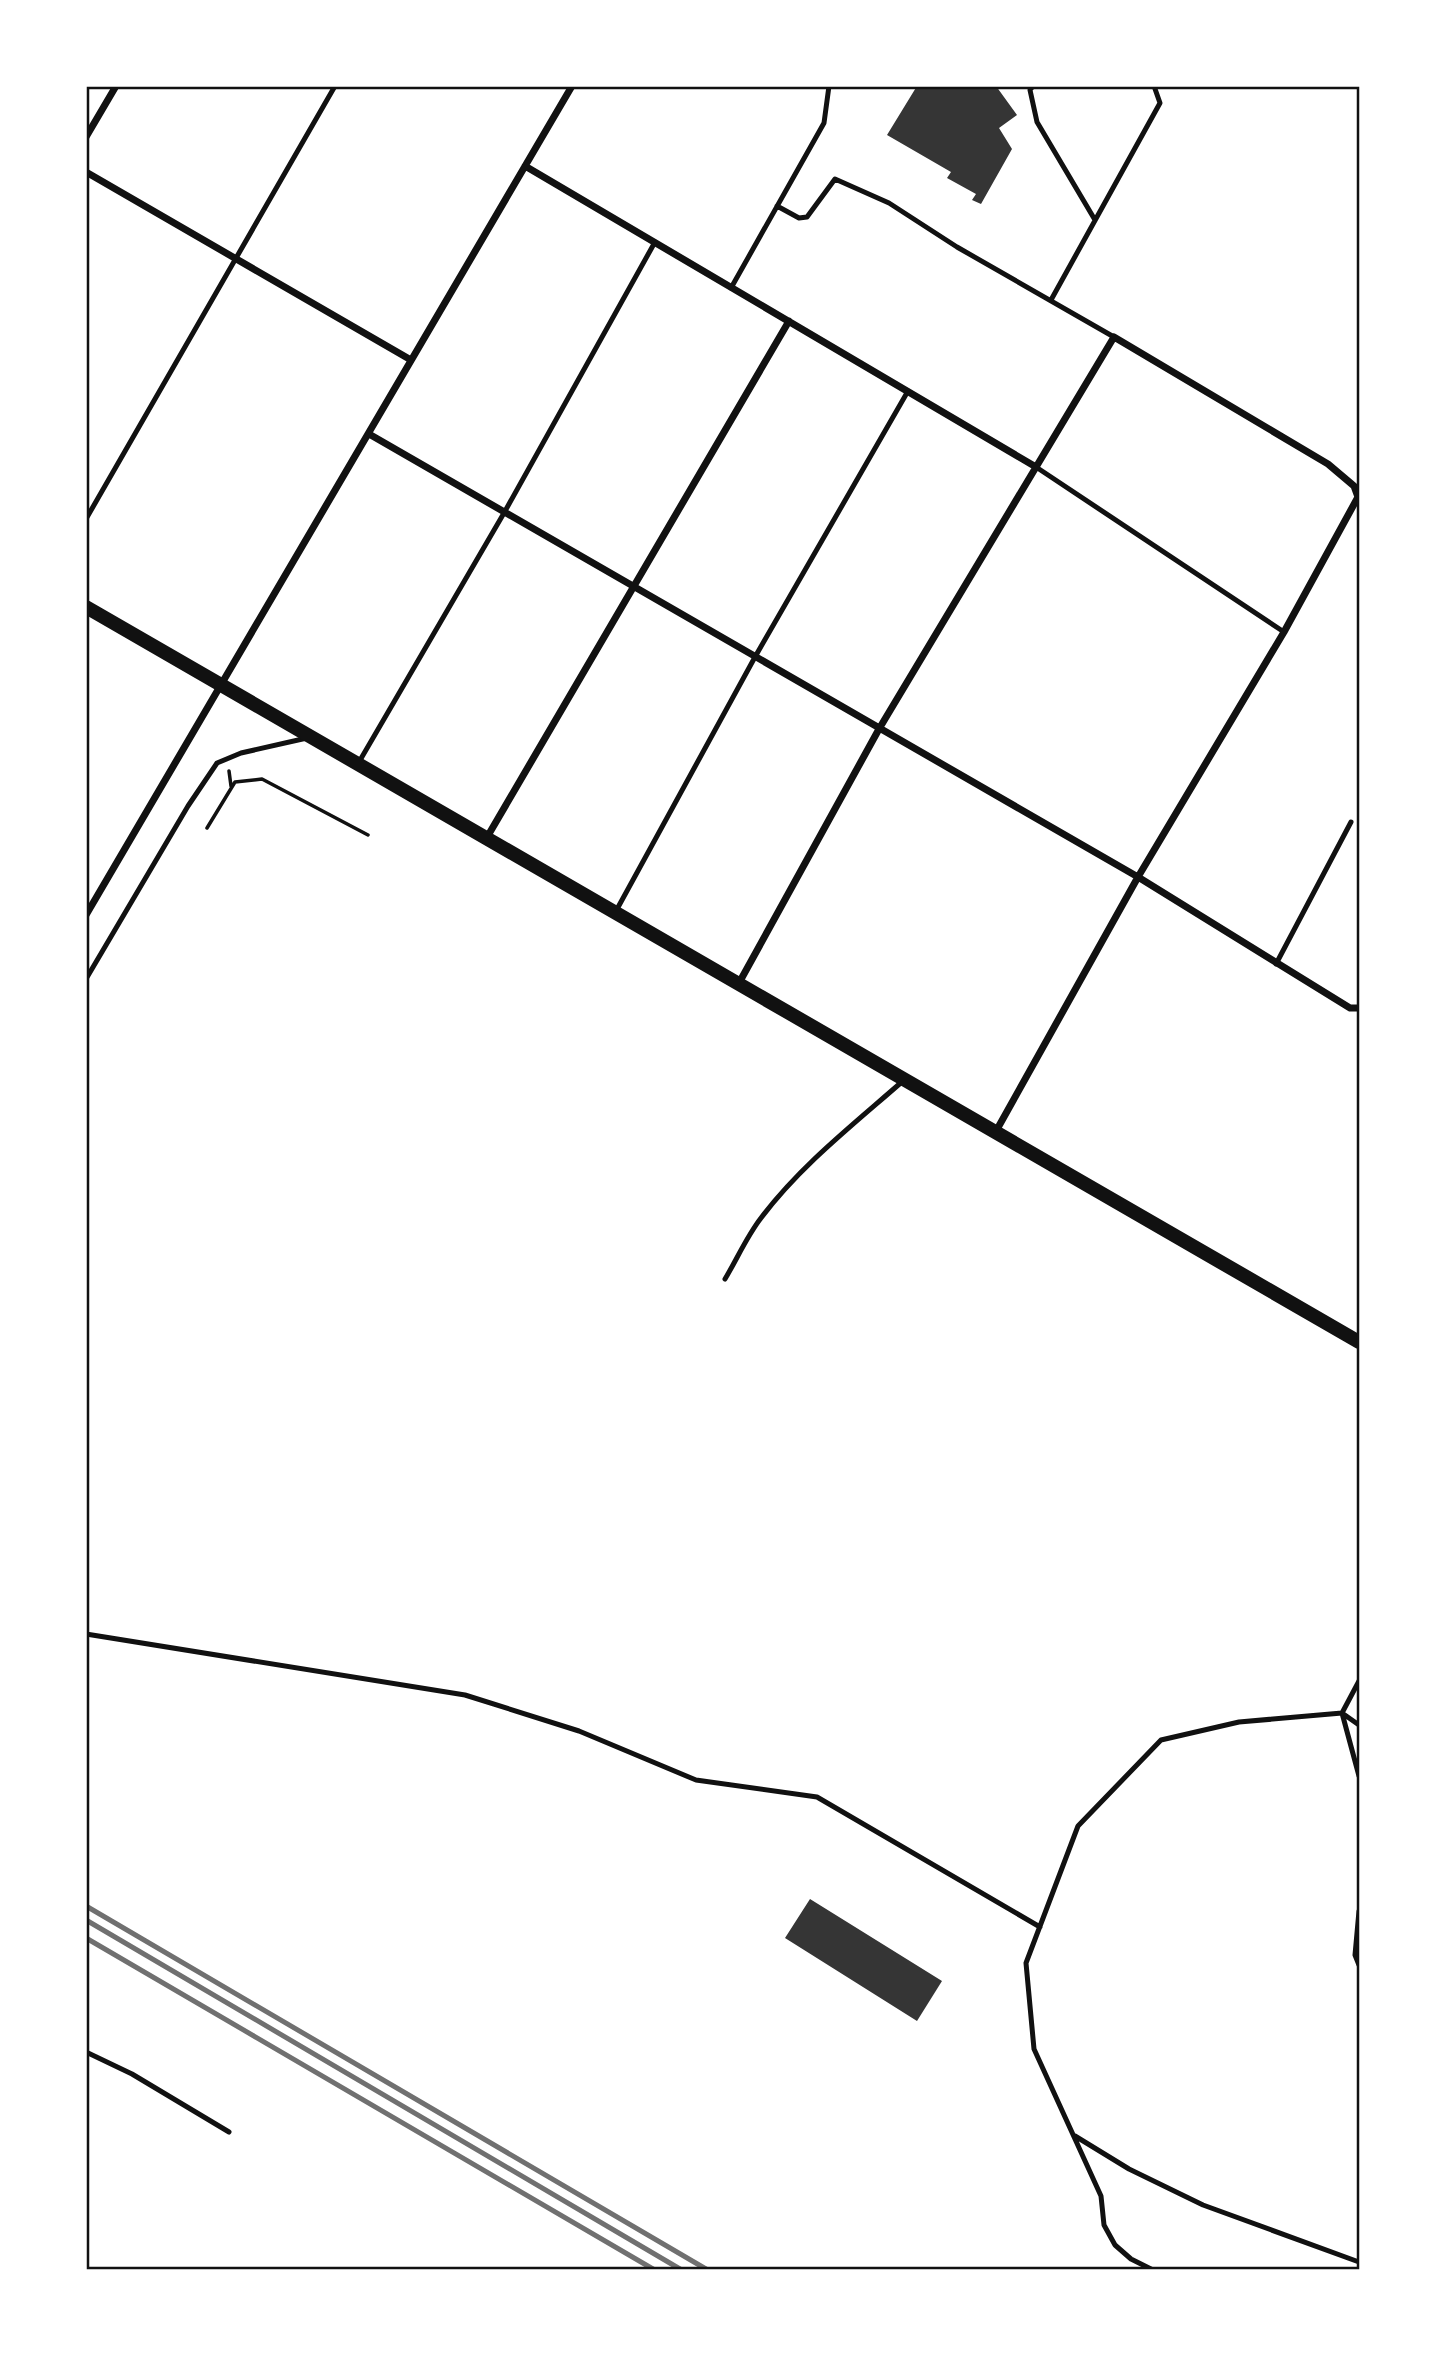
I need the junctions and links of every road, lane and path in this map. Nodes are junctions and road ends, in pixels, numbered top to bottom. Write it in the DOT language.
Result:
graph roads {
  1 [pos="116,86"];
  2 [pos="335,86"];
  3 [pos="572,86"];
  4 [pos="829,86"];
  5 [pos="1033,86"];
  6 [pos="1154,86"];
  7 [pos="86,137"];
  8 [pos="525,166"];
  9 [pos="86,172"];
  10 [pos="777,206"];
  11 [pos="1095,220"];
  12 [pos="655,242"];
  13 [pos="237,260"];
  14 [pos="731,288"];
  15 [pos="1051,300"];
  16 [pos="789,321"];
  17 [pos="1114,337"];
  18 [pos="411,360"];
  19 [pos="908,391"];
  20 [pos="369,434"];
  21 [pos="1036,467"];
  22 [pos="1358,497"];
  23 [pos="504,513"];
  24 [pos="86,519"];
  25 [pos="633,587"];
  26 [pos="86,607"];
  27 [pos="1284,632"];
  28 [pos="755,657"];
  29 [pos="221,685"];
  30 [pos="879,729"];
  31 [pos="310,737"];
  32 [pos="357,765"];
  33 [pos="229,771"];
  34 [pos="231,788"];
  35 [pos="1352,822"];
  36 [pos="207,828"];
  37 [pos="368,835"];
  38 [pos="486,839"];
  39 [pos="1138,877"];
  40 [pos="614,913"];
  41 [pos="86,915"];
  42 [pos="1276,964"];
  43 [pos="86,979"];
  44 [pos="739,984"];
  45 [pos="1359,1008"];
  46 [pos="904,1080"];
  47 [pos="995,1133"];
  48 [pos="725,1279"];
  49 [pos="1359,1342"];
  50 [pos="86,1634"];
  51 [pos="1359,1681"];
  52 [pos="1342,1713"];
  53 [pos="1359,1725"];
  54 [pos="1359,1776"];
  55 [pos="1359,1911"];
  56 [pos="1040,1927"];
  57 [pos="1359,1965"];
  58 [pos="86,2052"];
  59 [pos="229,2132"];
  60 [pos="1074,2136"];
  61 [pos="1359,2262"];
  62 [pos="1151,2269"];
  1 -- 7 [label="street"];
  2 -- 13 [label="lane"];
  3 -- 8 [label="street"];
  4 -- 10 [label="lane"];
  5 -- 11 [label="lane"];
  6 -- 11 [label="lane"];
  8 -- 12 [label="street"];
  8 -- 18 [label="street"];
  9 -- 13 [label="street"];
  10 -- 14 [label="lane"];
  10 -- 15 [label="lane"];
  11 -- 15 [label="lane"];
  12 -- 14 [label="street"];
  12 -- 23 [label="lane"];
  13 -- 18 [label="street"];
  13 -- 24 [label="lane"];
  14 -- 16 [label="street"];
  15 -- 17 [label="lane"];
  16 -- 19 [label="street"];
  16 -- 25 [label="street"];
  17 -- 21 [label="street"];
  17 -- 22 [label="street"];
  18 -- 20 [label="street"];
  19 -- 21 [label="street"];
  19 -- 28 [label="lane"];
  20 -- 23 [label="street"];
  20 -- 29 [label="street"];
  21 -- 27 [label="lane"];
  21 -- 30 [label="street"];
  22 -- 27 [label="street"];
  23 -- 25 [label="street"];
  23 -- 32 [label="lane"];
  25 -- 28 [label="street"];
  25 -- 38 [label="street"];
  26 -- 29 [label="main road"];
  27 -- 39 [label="street"];
  28 -- 30 [label="street"];
  28 -- 40 [label="lane"];
  29 -- 31 [label="main road"];
  29 -- 41 [label="street"];
  30 -- 39 [label="street"];
  30 -- 44 [label="street"];
  31 -- 32 [label="main road"];
  31 -- 43 [label="lane"];
  32 -- 38 [label="main road"];
  33 -- 34 [label="path"];
  34 -- 36 [label="path"];
  34 -- 37 [label="path"];
  35 -- 42 [label="lane"];
  38 -- 40 [label="main road"];
  39 -- 42 [label="street"];
  39 -- 47 [label="street"];
  40 -- 44 [label="main road"];
  42 -- 45 [label="street"];
  44 -- 46 [label="main road"];
  46 -- 47 [label="main road"];
  46 -- 48 [label="lane"];
  47 -- 49 [label="main road"];
  50 -- 56 [label="lane"];
  51 -- 52 [label="lane"];
  52 -- 53 [label="lane"];
  52 -- 54 [label="lane"];
  52 -- 56 [label="lane"];
  55 -- 57 [label="lane"];
  56 -- 60 [label="lane"];
  58 -- 59 [label="lane"];
  60 -- 61 [label="lane"];
  60 -- 62 [label="lane"];
}
